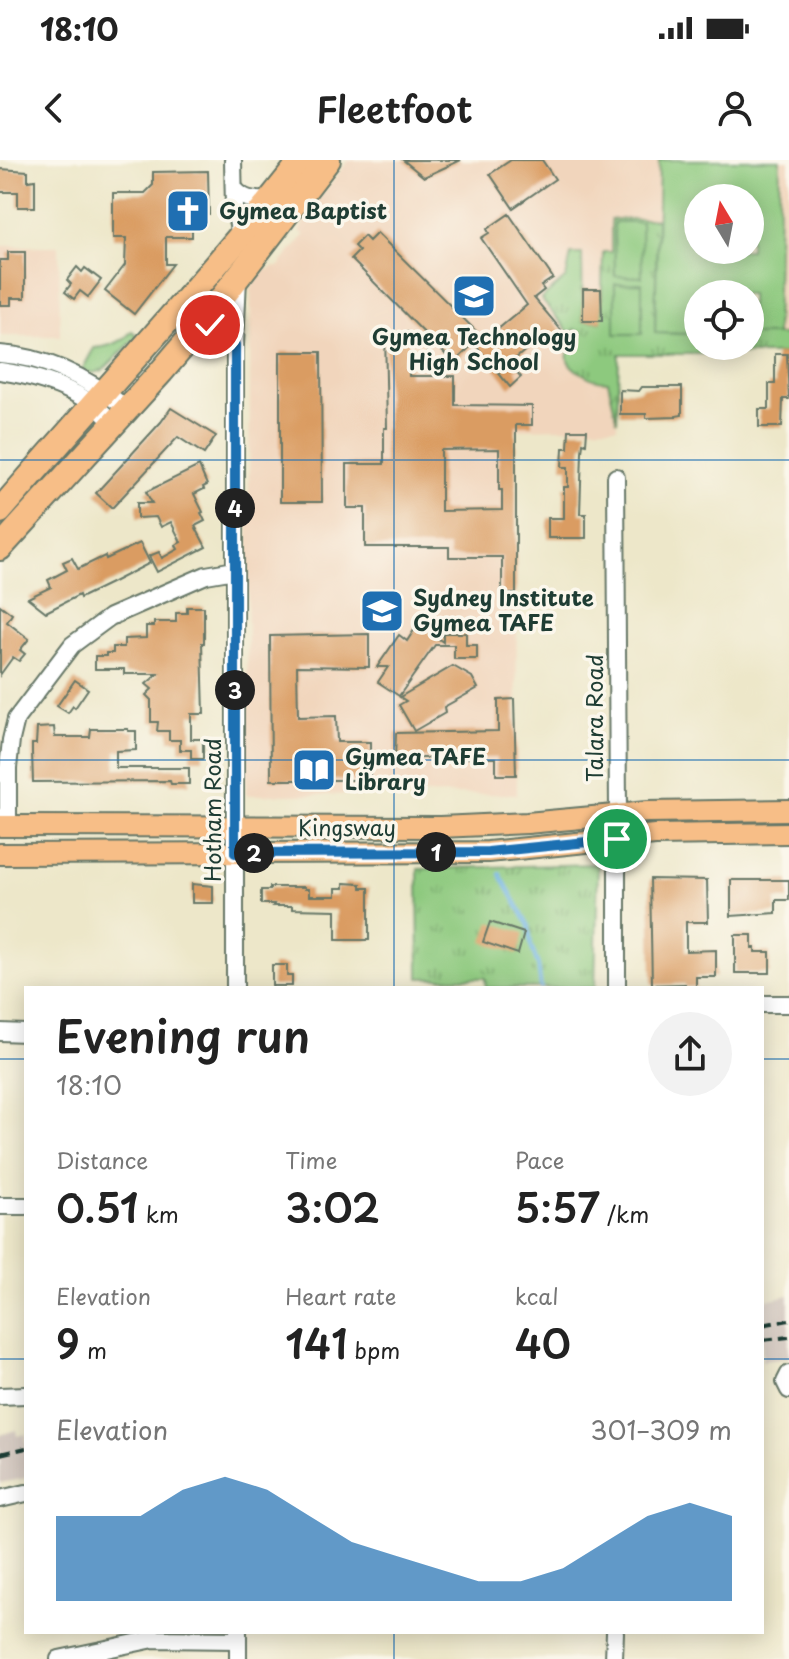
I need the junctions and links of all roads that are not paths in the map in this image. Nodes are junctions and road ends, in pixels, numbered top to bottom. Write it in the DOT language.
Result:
graph roads {
  1 [pos="233,160"];
  2 [pos="302,160"];
  3 [pos="328,160"];
  4 [pos="234,188"];
  5 [pos="270,201"];
  6 [pos="239,237"];
  7 [pos="238,277"];
  8 [pos="201,325"];
  9 [pos="235,345"];
  10 [pos="0,354"];
  11 [pos="0,371"];
  12 [pos="99,398"];
  13 [pos="120,416"];
  14 [pos="616,477"];
  15 [pos="0,511"];
  16 [pos="0,548"];
  17 [pos="235,570"];
  18 [pos="789,810"];
  19 [pos="618,814"];
  20 [pos="4,826"];
  21 [pos="236,827"];
  22 [pos="789,833"];
  23 [pos="617,839"];
  24 [pos="235,853"];
  25 [pos="0,854"];
  26 [pos="235,986"];
  27 [pos="617,986"];
  28 [pos="764,1004"];
  29 [pos="789,1004"];
  30 [pos="0,1032"];
  31 [pos="24,1033"];
  32 [pos="0,1206"];
  33 [pos="24,1206"];
  34 [pos="789,1374"];
  35 [pos="789,1390"];
  36 [pos="24,1395"];
  37 [pos="0,1396"];
  38 [pos="24,1493"];
  39 [pos="0,1499"];
  40 [pos="615,1634"];
  41 [pos="238,1636"];
  42 [pos="59,1659"];
  43 [pos="238,1659"];
  44 [pos="614,1659"];
  1 -- 4 [label="street"];
  2 -- 5 [label="highway"];
  3 -- 7 [label="highway"];
  4 -- 5 [label="street"];
  4 -- 6 [label="street"];
  5 -- 6 [label="highway"];
  6 -- 12 [label="highway"];
  7 -- 8 [label="highway"];
  7 -- 9 [label="street, Hotham Road"];
  8 -- 9 [label="street"];
  8 -- 13 [label="highway"];
  9 -- 17 [label="street, Hotham Road"];
  10 -- 12 [label="street"];
  11 -- 12 [label="street"];
  12 -- 13 [label="street"];
  12 -- 15 [label="highway"];
  13 -- 16 [label="highway"];
  14 -- 19 [label="street, Talara Road"];
  17 -- 20 [label="street"];
  17 -- 21 [label="street, Hotham Road"];
  18 -- 19 [label="main road, Kingsway"];
  19 -- 21 [label="main road, Kingsway"];
  20 -- 21 [label="main road, Kingsway"];
  21 -- 24 [label="street, Hotham Road"];
  22 -- 23 [label="main road, Kingsway"];
  23 -- 24 [label="main road, Kingsway"];
  23 -- 27 [label="street"];
  24 -- 25 [label="main road, Kingsway"];
  24 -- 26 [label="street, Hotham Road"];
  28 -- 29 [label="street"];
  30 -- 31 [label="street"];
  32 -- 33 [label="street"];
  34 -- 35 [label="street"];
  36 -- 37 [label="street"];
  38 -- 39 [label="street"];
  40 -- 44 [label="street"];
  41 -- 42 [label="street"];
  41 -- 43 [label="street"];
}
